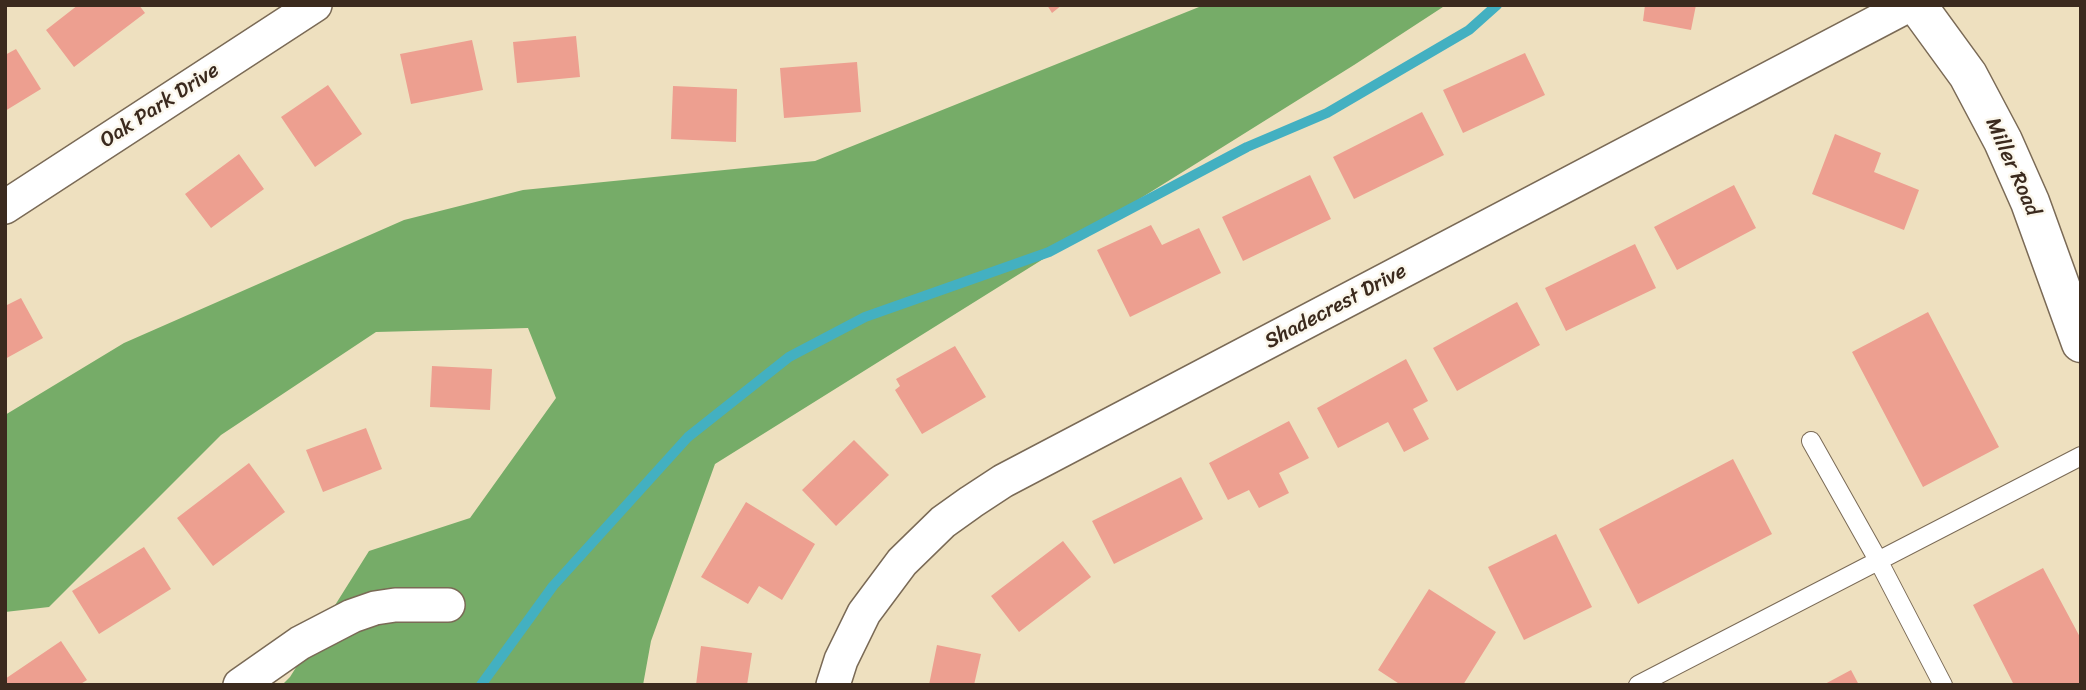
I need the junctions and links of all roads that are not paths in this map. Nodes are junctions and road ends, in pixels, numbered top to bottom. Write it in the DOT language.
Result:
graph roads {
  1 [pos="315,5"];
  2 [pos="1909,5"];
  3 [pos="1917,5"];
  4 [pos="5,207"];
  5 [pos="2074,305"];
  6 [pos="2081,343"];
  7 [pos="1811,442"];
  8 [pos="2081,456"];
  9 [pos="1878,561"];
  10 [pos="448,605"];
  11 [pos="240,685"];
  12 [pos="833,685"];
  13 [pos="1639,685"];
  14 [pos="1943,685"];
  1 -- 4 [label="street, Oak Park Drive"];
  2 -- 12 [label="street, Shadecrest Drive"];
  3 -- 5 [label="street, Miller Road"];
  5 -- 6 [label="street, Miller Road"];
  7 -- 9 [label="lane"];
  8 -- 9 [label="lane"];
  9 -- 13 [label="lane"];
  9 -- 14 [label="lane"];
  10 -- 11 [label="street"];
}
